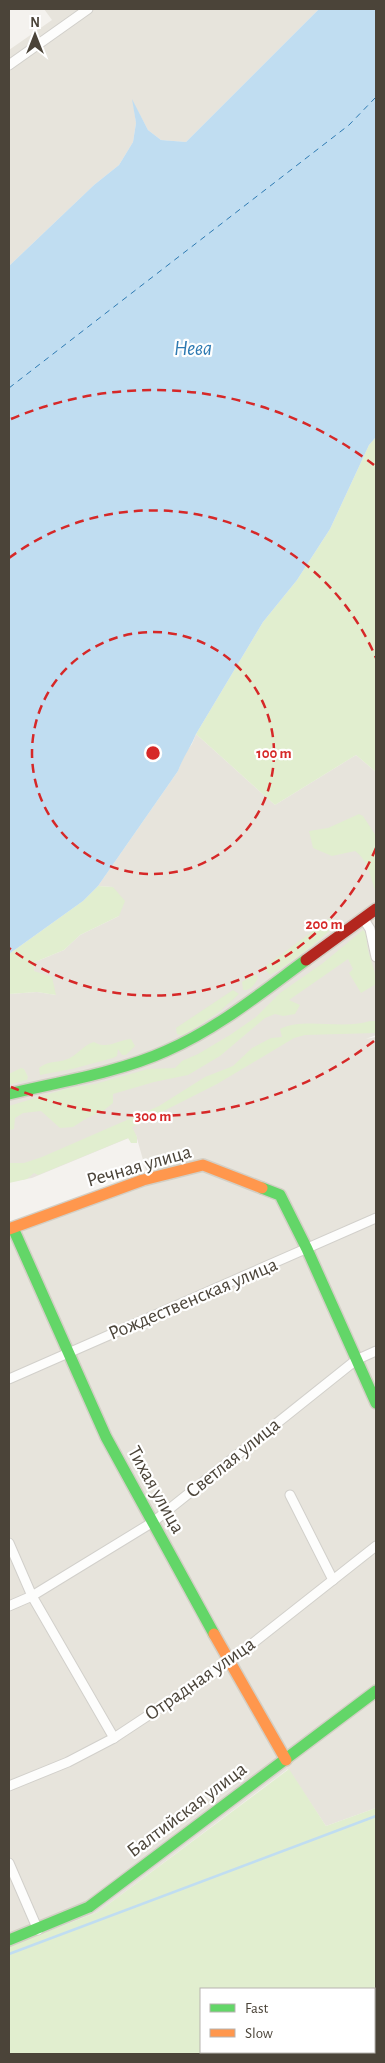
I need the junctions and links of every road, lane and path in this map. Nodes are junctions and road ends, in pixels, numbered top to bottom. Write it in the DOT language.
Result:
graph roads {
  1 [pos="88,9"];
  2 [pos="9,65"];
  3 [pos="376,909"];
  4 [pos="364,918"];
  5 [pos="376,957"];
  6 [pos="9,1094"];
  7 [pos="376,1218"];
  8 [pos="11,1228"];
  9 [pos="307,1249"];
  10 [pos="376,1351"];
  11 [pos="68,1353"];
  12 [pos="356,1360"];
  13 [pos="9,1379"];
  14 [pos="376,1403"];
  15 [pos="290,1495"];
  16 [pos="153,1522"];
  17 [pos="9,1543"];
  18 [pos="376,1546"];
  19 [pos="333,1580"];
  20 [pos="32,1596"];
  21 [pos="9,1606"];
  22 [pos="229,1662"];
  23 [pos="376,1690"];
  24 [pos="114,1738"];
  25 [pos="286,1760"];
  26 [pos="9,1786"];
  27 [pos="9,1863"];
  28 [pos="38,1930"];
  29 [pos="9,1940"];
  1 -- 2 [label="street"];
  3 -- 4 [label="street"];
  4 -- 5 [label="street"];
  4 -- 6 [label="street"];
  7 -- 9 [label="street, Рождественская улица"];
  8 -- 9 [label="street, Речная улица"];
  8 -- 11 [label="street, Тихая улица"];
  9 -- 11 [label="street, Рождественская улица"];
  9 -- 12 [label="street, Речная улица"];
  10 -- 12 [label="street, Светлая улица"];
  11 -- 13 [label="street, Рождественская улица"];
  11 -- 16 [label="street, Тихая улица"];
  12 -- 14 [label="street, Речная улица"];
  12 -- 16 [label="street, Светлая улица"];
  15 -- 19 [label="street"];
  16 -- 20 [label="street, Светлая улица"];
  16 -- 22 [label="street, Тихая улица"];
  17 -- 20 [label="street"];
  18 -- 19 [label="street, Отрадная улица"];
  19 -- 22 [label="street, Отрадная улица"];
  20 -- 21 [label="street, Светлая улица"];
  20 -- 24 [label="street"];
  22 -- 24 [label="street, Отрадная улица"];
  22 -- 25 [label="street, Тихая улица"];
  23 -- 25 [label="street, Балтийская улица"];
  24 -- 26 [label="street, Отрадная улица"];
  25 -- 28 [label="street, Балтийская улица"];
  27 -- 28 [label="street"];
  28 -- 29 [label="street, Балтийская улица"];
}
